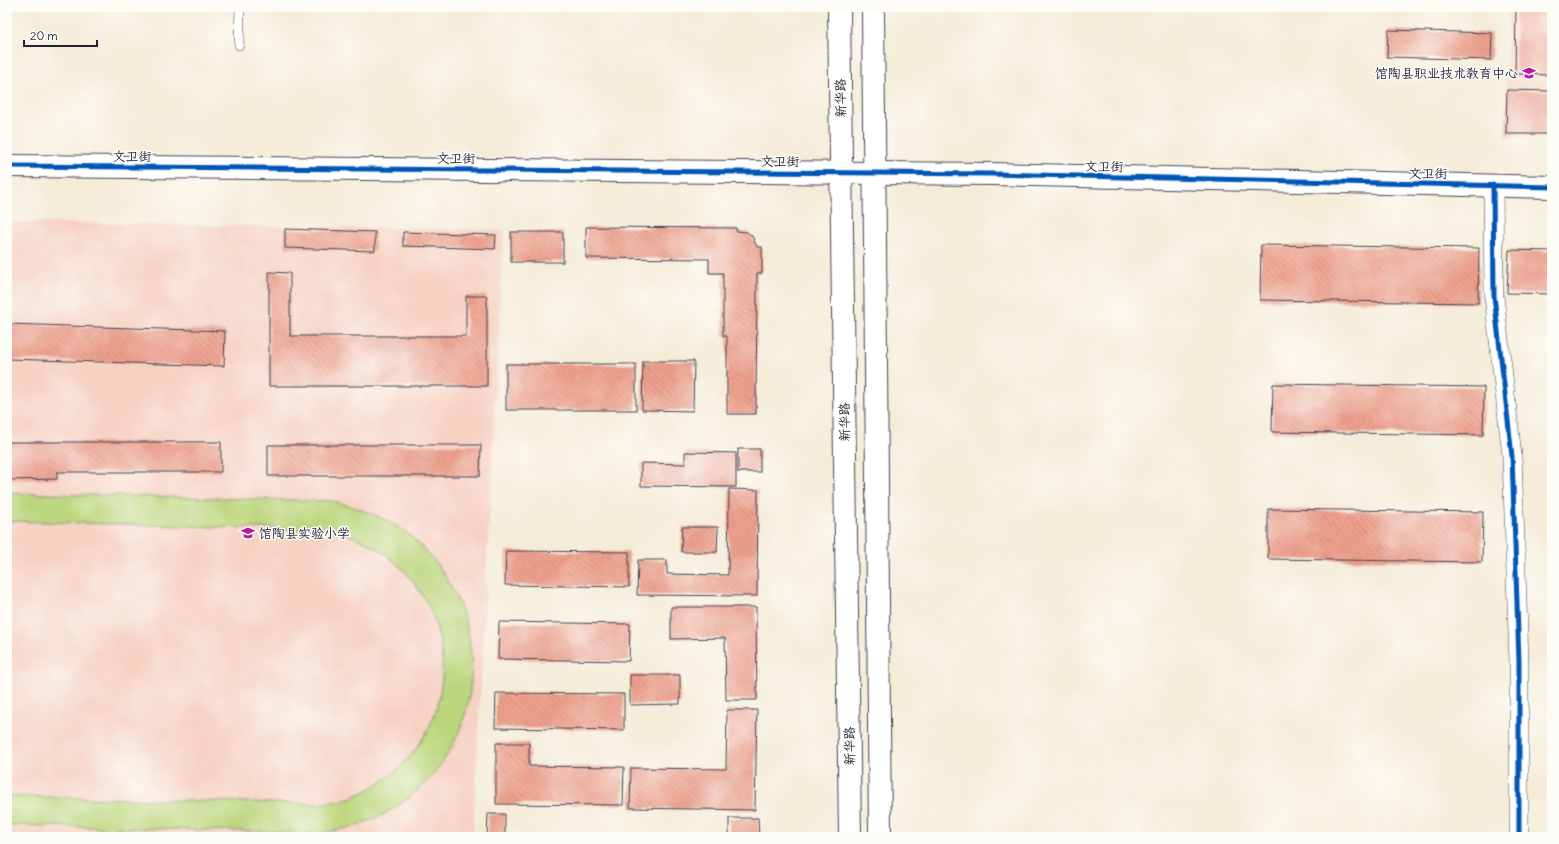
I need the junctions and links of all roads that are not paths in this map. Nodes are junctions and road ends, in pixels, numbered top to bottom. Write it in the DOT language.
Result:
graph roads {
  1 [pos="240,7"];
  2 [pos="839,7"];
  3 [pos="873,7"];
  4 [pos="239,45"];
  5 [pos="7,166"];
  6 [pos="841,173"];
  7 [pos="875,173"];
  8 [pos="1493,185"];
  9 [pos="1552,187"];
  10 [pos="850,837"];
  11 [pos="880,837"];
  12 [pos="1519,837"];
  1 -- 4 [label="lane"];
  2 -- 6 [label="main road, 新华路"];
  3 -- 7 [label="main road"];
  5 -- 6 [label="main road, 文卫街"];
  6 -- 7 [label="main road, 文卫街"];
  6 -- 10 [label="main road, 新华路"];
  7 -- 8 [label="main road, 文卫街"];
  7 -- 11 [label="main road"];
  8 -- 9 [label="main road, 文卫街"];
  8 -- 12 [label="street"];
}
